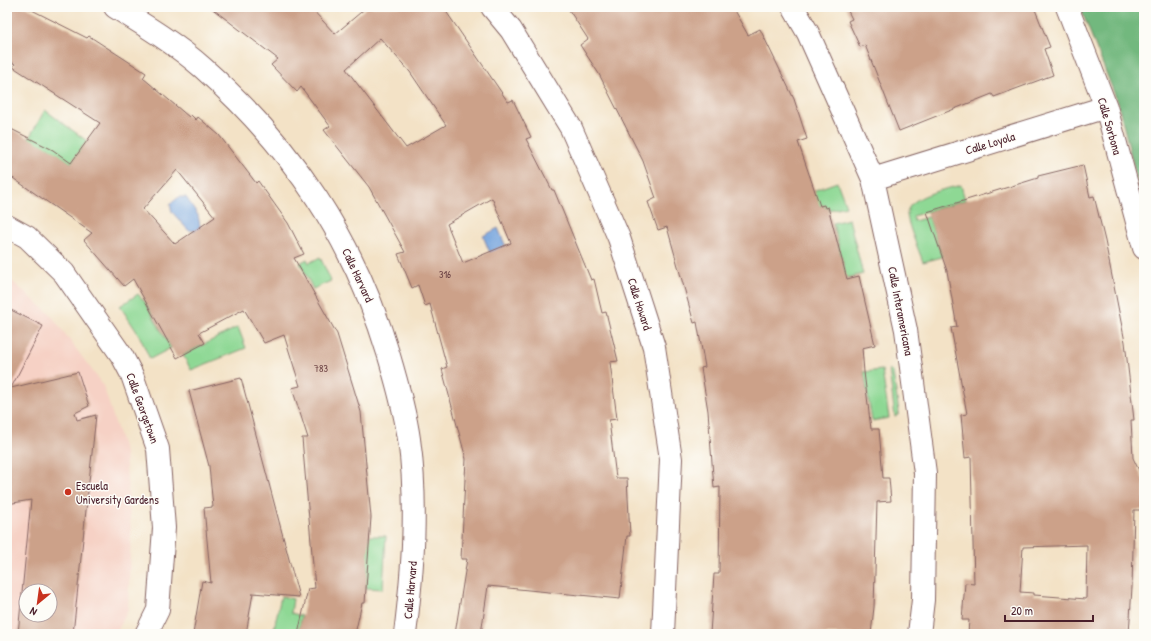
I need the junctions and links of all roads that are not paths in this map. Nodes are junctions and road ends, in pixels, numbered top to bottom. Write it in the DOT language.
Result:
graph roads {
  1 [pos="116,7"];
  2 [pos="492,7"];
  3 [pos="793,7"];
  4 [pos="1068,7"];
  5 [pos="1106,107"];
  6 [pos="873,179"];
  7 [pos="7,226"];
  8 [pos="1144,248"];
  9 [pos="146,634"];
  10 [pos="405,634"];
  11 [pos="662,634"];
  12 [pos="919,634"];
  1 -- 10 [label="street, Calle Harvard"];
  2 -- 11 [label="street, Calle Howard"];
  3 -- 6 [label="street, Calle Interamericana"];
  4 -- 5 [label="street, Calle Sorbona"];
  5 -- 6 [label="street, Calle Loyola"];
  5 -- 8 [label="street, Calle Sorbona"];
  6 -- 12 [label="street, Calle Interamericana"];
  7 -- 9 [label="street, Calle Georgetown"];
}
